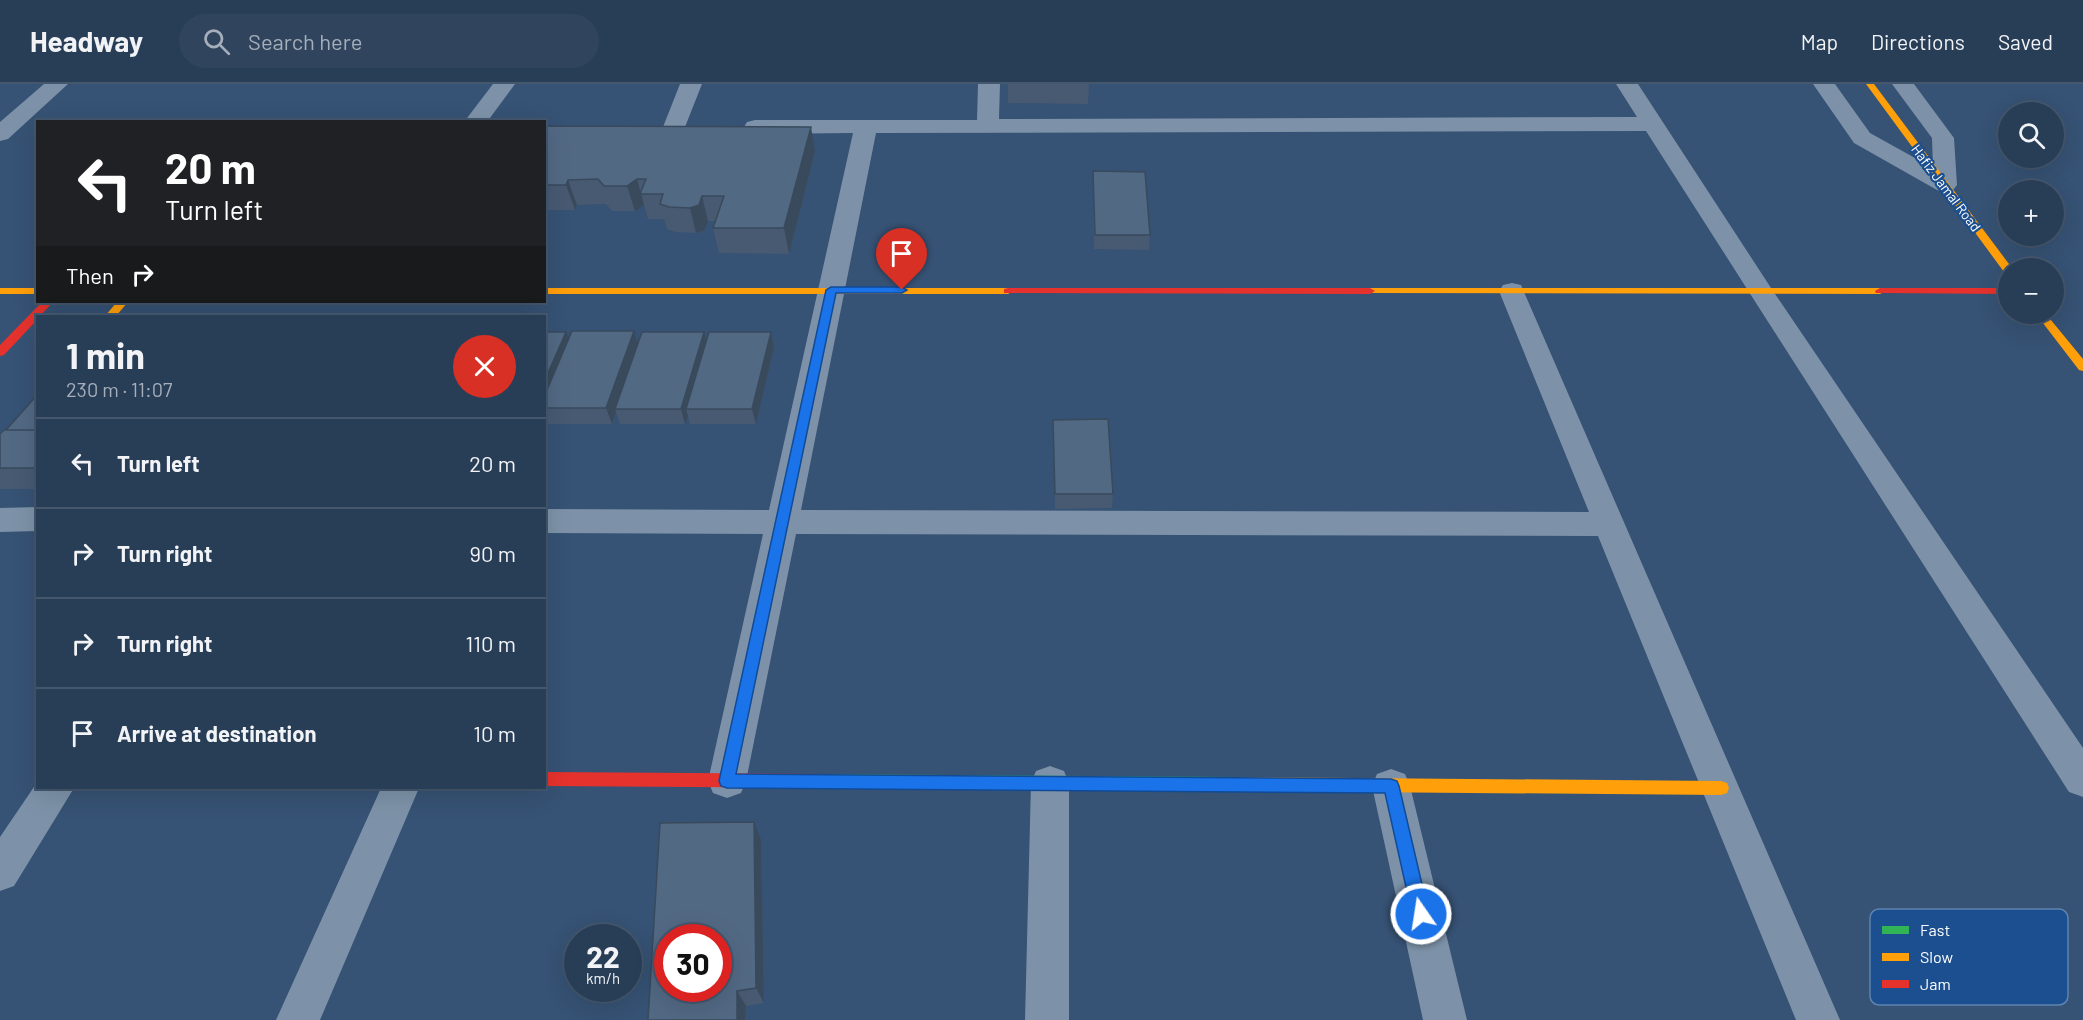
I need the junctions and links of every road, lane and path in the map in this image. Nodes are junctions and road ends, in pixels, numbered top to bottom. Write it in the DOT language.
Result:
graph roads {
  1 [pos="57,84"];
  2 [pos="504,84"];
  3 [pos="691,84"];
  4 [pos="989,84"];
  5 [pos="1627,84"];
  6 [pos="1824,84"];
  7 [pos="1870,84"];
  8 [pos="1903,84"];
  9 [pos="477,120"];
  10 [pos="1653,124"];
  11 [pos="866,126"];
  12 [pos="988,126"];
  13 [pos="650,127"];
  14 [pos="696,127"];
  15 [pos="730,127"];
  16 [pos="36,128"];
  17 [pos="674,128"];
  18 [pos="2,130"];
  19 [pos="1945,185"];
  20 [pos="1999,258"];
  21 [pos="831,290"];
  22 [pos="0,291"];
  23 [pos="36,291"];
  24 [pos="546,291"];
  25 [pos="1512,291"];
  26 [pos="1760,291"];
  27 [pos="1998,291"];
  28 [pos="47,303"];
  29 [pos="122,303"];
  30 [pos="111,315"];
  31 [pos="2049,324"];
  32 [pos="0,352"];
  33 [pos="2083,367"];
  34 [pos="36,519"];
  35 [pos="0,520"];
  36 [pos="546,521"];
  37 [pos="782,522"];
  38 [pos="1610,524"];
  39 [pos="546,779"];
  40 [pos="2083,780"];
  41 [pos="727,781"];
  42 [pos="1050,783"];
  43 [pos="1391,786"];
  44 [pos="1721,788"];
  45 [pos="55,789"];
  46 [pos="399,789"];
  47 [pos="0,872"];
  48 [pos="298,1020"];
  49 [pos="1047,1020"];
  50 [pos="1445,1020"];
  51 [pos="1818,1020"];
  1 -- 18 [label="street"];
  2 -- 9 [label="street"];
  3 -- 17 [label="street"];
  4 -- 12 [label="street"];
  5 -- 10 [label="street"];
  6 -- 19 [label="street"];
  7 -- 19 [label="street, Hafiz Jamal Road"];
  8 -- 19 [label="street"];
  10 -- 12 [label="street"];
  10 -- 26 [label="street"];
  11 -- 12 [label="street"];
  11 -- 15 [label="street"];
  11 -- 21 [label="street"];
  13 -- 17 [label="street"];
  14 -- 17 [label="street"];
  16 -- 18 [label="street"];
  19 -- 20 [label="street, Hafiz Jamal Road"];
  21 -- 24 [label="street"];
  21 -- 25 [label="street"];
  21 -- 37 [label="street"];
  22 -- 23 [label="street"];
  25 -- 26 [label="street"];
  25 -- 38 [label="street"];
  26 -- 27 [label="street"];
  26 -- 40 [label="street"];
  28 -- 32 [label="street"];
  29 -- 30 [label="street"];
  31 -- 33 [label="street"];
  34 -- 35 [label="street"];
  36 -- 37 [label="street"];
  37 -- 38 [label="street"];
  37 -- 41 [label="street"];
  38 -- 44 [label="street"];
  39 -- 41 [label="street"];
  41 -- 42 [label="street"];
  42 -- 43 [label="street"];
  42 -- 49 [label="street"];
  43 -- 44 [label="street"];
  43 -- 50 [label="street"];
  44 -- 51 [label="street"];
  45 -- 47 [label="street"];
  46 -- 48 [label="street"];
}
